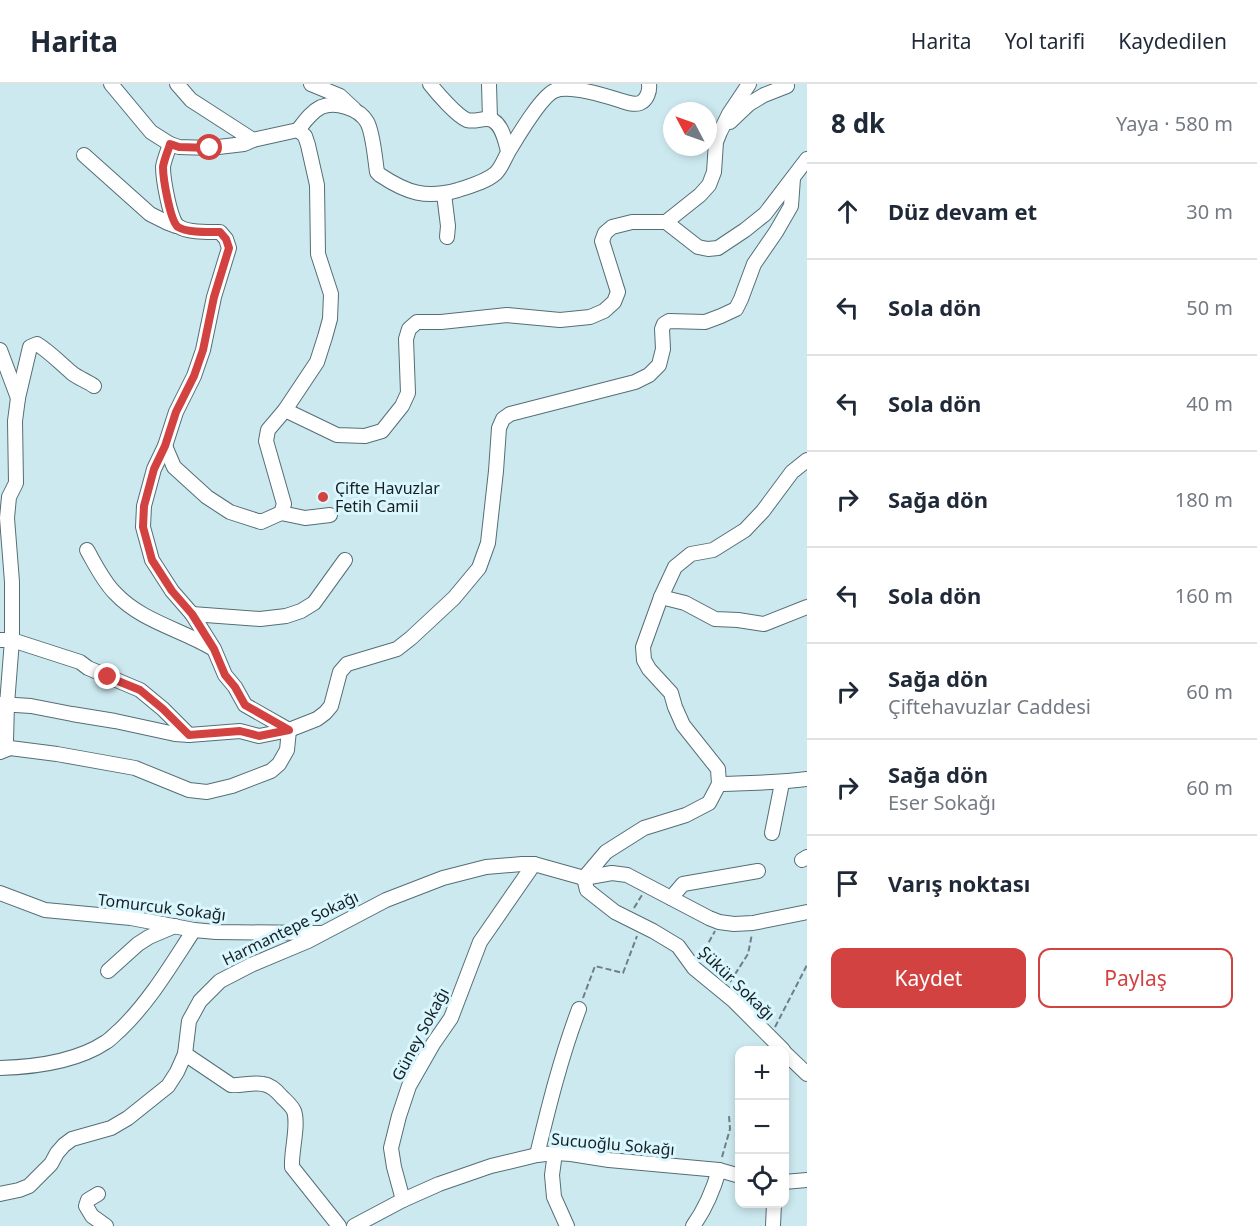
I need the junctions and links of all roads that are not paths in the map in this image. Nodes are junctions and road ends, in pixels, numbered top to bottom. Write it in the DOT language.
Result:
graph roads {
  1 [pos="111,84"];
  2 [pos="177,84"];
  3 [pos="311,84"];
  4 [pos="430,84"];
  5 [pos="489,84"];
  6 [pos="649,84"];
  7 [pos="749,84"];
  8 [pos="787,86"];
  9 [pos="354,109"];
  10 [pos="490,119"];
  11 [pos="298,130"];
  12 [pos="720,132"];
  13 [pos="253,140"];
  14 [pos="170,144"];
  15 [pos="508,151"];
  16 [pos="84,155"];
  17 [pos="807,159"];
  18 [pos="793,178"];
  19 [pos="444,194"];
  20 [pos="666,222"];
  21 [pos="176,226"];
  22 [pos="447,237"];
  23 [pos="0,350"];
  24 [pos="94,386"];
  25 [pos="18,398"];
  26 [pos="285,410"];
  27 [pos="165,446"];
  28 [pos="807,460"];
  29 [pos="281,513"];
  30 [pos="330,515"];
  31 [pos="87,550"];
  32 [pos="345,560"];
  33 [pos="661,597"];
  34 [pos="807,607"];
  35 [pos="192,614"];
  36 [pos="6,640"];
  37 [pos="214,649"];
  38 [pos="3,704"];
  39 [pos="289,730"];
  40 [pos="189,735"];
  41 [pos="4,746"];
  42 [pos="807,779"];
  43 [pos="782,783"];
  44 [pos="719,784"];
  45 [pos="772,833"];
  46 [pos="534,864"];
  47 [pos="758,871"];
  48 [pos="584,878"];
  49 [pos="0,892"];
  50 [pos="671,898"];
  51 [pos="807,912"];
  52 [pos="175,926"];
  53 [pos="194,930"];
  54 [pos="324,933"];
  55 [pos="108,971"];
  56 [pos="579,1009"];
  57 [pos="779,1046"];
  58 [pos="185,1054"];
  59 [pos="789,1056"];
  60 [pos="0,1068"];
  61 [pos="807,1074"];
  62 [pos="555,1153"];
  63 [pos="537,1155"];
  64 [pos="719,1170"];
  65 [pos="735,1175"];
  66 [pos="807,1180"];
  67 [pos="789,1182"];
  68 [pos="0,1194"];
  69 [pos="98,1194"];
  70 [pos="403,1200"];
  71 [pos="774,1208"];
  72 [pos="106,1226"];
  73 [pos="339,1226"];
  74 [pos="354,1226"];
  75 [pos="375,1226"];
  76 [pos="567,1226"];
  77 [pos="693,1226"];
  78 [pos="773,1226"];
  1 -- 14 [label="street"];
  2 -- 13 [label="street"];
  3 -- 9 [label="street"];
  4 -- 10 [label="street"];
  5 -- 10 [label="street"];
  6 -- 15 [label="street"];
  7 -- 12 [label="street"];
  8 -- 12 [label="street"];
  9 -- 11 [label="street"];
  9 -- 19 [label="street"];
  10 -- 15 [label="street"];
  11 -- 13 [label="street"];
  11 -- 26 [label="street"];
  12 -- 20 [label="street"];
  13 -- 14 [label="street"];
  14 -- 21 [label="street"];
  15 -- 19 [label="street"];
  16 -- 21 [label="street"];
  17 -- 18 [label="street"];
  18 -- 20 [label="street"];
  18 -- 39 [label="street"];
  19 -- 22 [label="street"];
  20 -- 26 [label="street"];
  21 -- 27 [label="street"];
  23 -- 25 [label="street"];
  24 -- 25 [label="street"];
  25 -- 36 [label="street"];
  26 -- 29 [label="street"];
  27 -- 29 [label="street"];
  27 -- 35 [label="street"];
  28 -- 33 [label="street"];
  29 -- 30 [label="street"];
  31 -- 37 [label="street"];
  32 -- 35 [label="street"];
  33 -- 34 [label="street"];
  33 -- 44 [label="street"];
  35 -- 37 [label="street"];
  36 -- 38 [label="street"];
  36 -- 40 [label="street"];
  37 -- 39 [label="street"];
  38 -- 40 [label="street"];
  38 -- 41 [label="street"];
  39 -- 40 [label="street"];
  39 -- 41 [label="street"];
  42 -- 43 [label="street"];
  43 -- 44 [label="street"];
  43 -- 45 [label="street"];
  44 -- 48 [label="street"];
  46 -- 48 [label="street, Harmantepe Sokağı"];
  46 -- 54 [label="street, Harmantepe Sokağı"];
  46 -- 70 [label="street, Güney Sokağı"];
  47 -- 50 [label="street"];
  48 -- 50 [label="street"];
  48 -- 57 [label="street, Şükür Sokağı"];
  49 -- 52 [label="street, Tomurcuk Sokağı"];
  50 -- 51 [label="street"];
  52 -- 53 [label="street, Tomurcuk Sokağı"];
  52 -- 55 [label="street"];
  53 -- 54 [label="street, Tomurcuk Sokağı"];
  53 -- 60 [label="street"];
  54 -- 58 [label="street, Harmantepe Sokağı"];
  56 -- 63 [label="street"];
  58 -- 68 [label="street, Harmantepe Sokağı"];
  58 -- 73 [label="street"];
  59 -- 61 [label="street, Şükür Sokağı"];
  62 -- 63 [label="street, Sucuoğlu Sokağı"];
  62 -- 64 [label="street, Sucuoğlu Sokağı"];
  62 -- 76 [label="street"];
  63 -- 70 [label="street, Sucuoğlu Sokağı"];
  64 -- 65 [label="street, Sucuoğlu Sokağı"];
  64 -- 77 [label="street"];
  66 -- 67 [label="street"];
  69 -- 72 [label="street"];
  70 -- 74 [label="street, Sucuoğlu Sokağı"];
  70 -- 75 [label="street, Sucuoğlu Sokağı"];
  71 -- 78 [label="street"];
}
